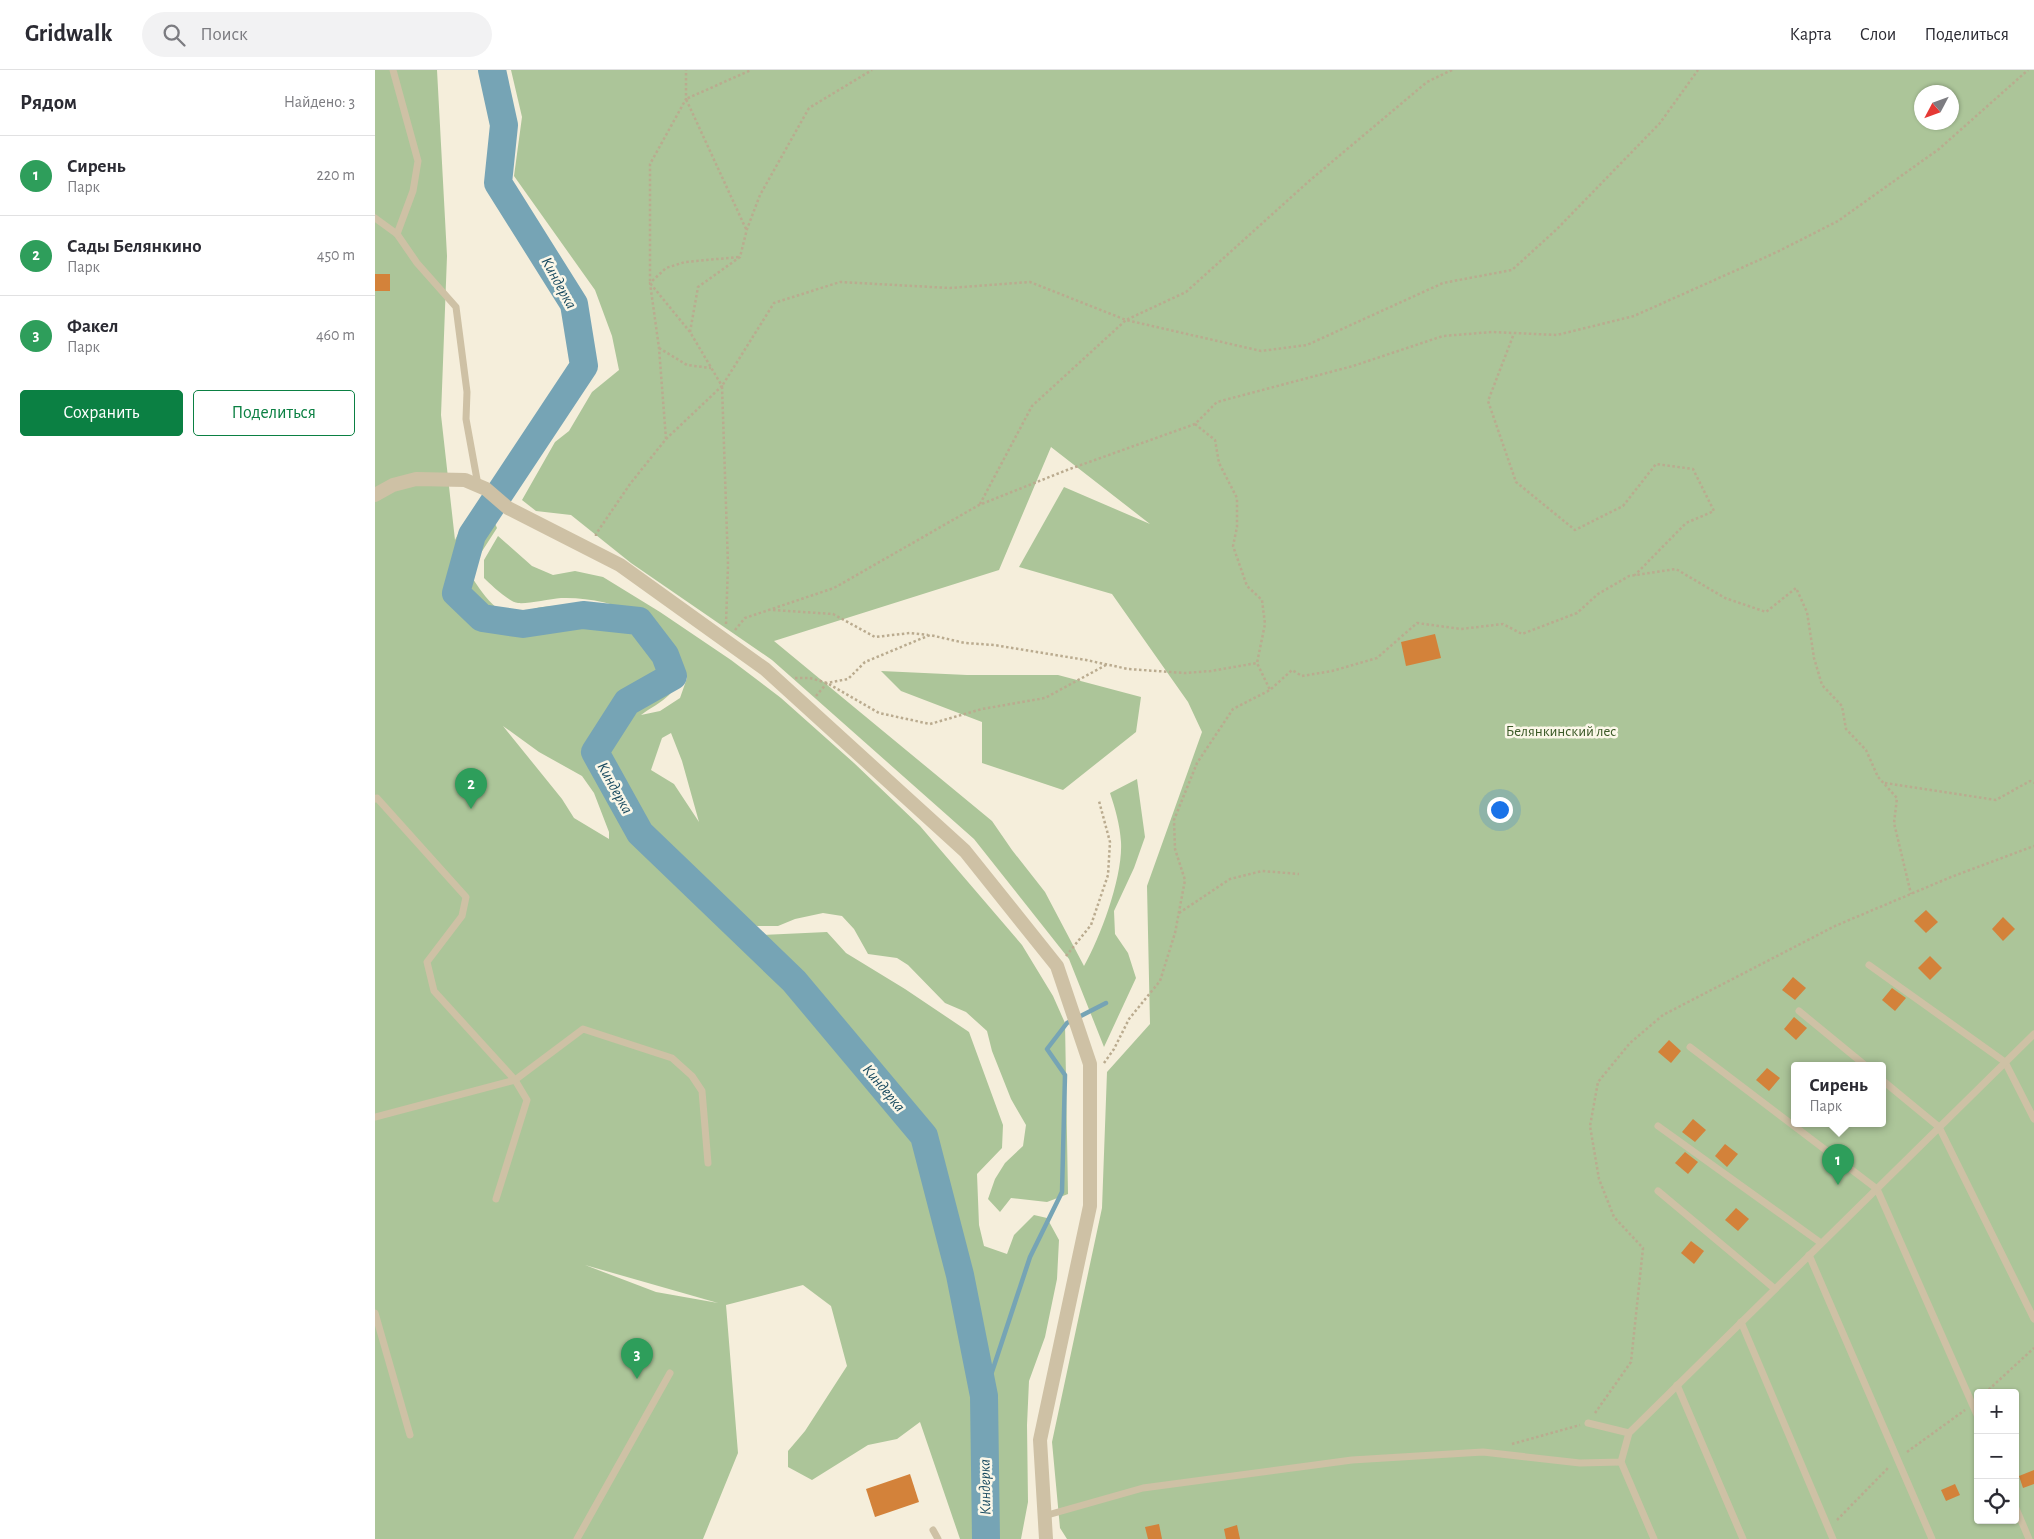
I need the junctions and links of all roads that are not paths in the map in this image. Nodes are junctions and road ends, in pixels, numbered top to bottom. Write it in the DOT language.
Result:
graph roads {
  1 [pos="393,70"];
  2 [pos="375,218"];
  3 [pos="397,234"];
  4 [pos="482,487"];
  5 [pos="375,495"];
  6 [pos="375,799"];
  7 [pos="1869,965"];
  8 [pos="1799,1011"];
  9 [pos="2034,1034"];
  10 [pos="1690,1047"];
  11 [pos="1860,1062"];
  12 [pos="2005,1062"];
  13 [pos="515,1080"];
  14 [pos="1886,1083"];
  15 [pos="375,1117"];
  16 [pos="2034,1119"];
  17 [pos="1791,1124"];
  18 [pos="1658,1126"];
  19 [pos="1795,1127"];
  20 [pos="1939,1127"];
  21 [pos="708,1164"];
  22 [pos="1877,1189"];
  23 [pos="1658,1192"];
  24 [pos="496,1199"];
  25 [pos="1821,1243"];
  26 [pos="1809,1255"];
  27 [pos="1775,1289"];
  28 [pos="375,1313"];
  29 [pos="2034,1319"];
  30 [pos="1741,1322"];
  31 [pos="670,1373"];
  32 [pos="1677,1386"];
  33 [pos="1974,1408"];
  34 [pos="1588,1423"];
  35 [pos="1629,1433"];
  36 [pos="409,1435"];
  37 [pos="1621,1462"];
  38 [pos="2019,1515"];
  39 [pos="1044,1516"];
  40 [pos="933,1530"];
  41 [pos="577,1539"];
  42 [pos="938,1539"];
  43 [pos="1046,1539"];
  44 [pos="1654,1539"];
  45 [pos="1743,1539"];
  46 [pos="1833,1539"];
  47 [pos="1933,1539"];
  48 [pos="2029,1539"];
  1 -- 3 [label="lane"];
  2 -- 3 [label="lane"];
  3 -- 4 [label="lane"];
  4 -- 5 [label="street"];
  4 -- 39 [label="street"];
  6 -- 13 [label="lane"];
  7 -- 12 [label="lane"];
  8 -- 11 [label="lane"];
  9 -- 12 [label="lane"];
  10 -- 17 [label="lane"];
  12 -- 16 [label="lane"];
  12 -- 20 [label="lane"];
  13 -- 15 [label="lane"];
  13 -- 21 [label="lane"];
  13 -- 24 [label="lane"];
  14 -- 20 [label="lane"];
  18 -- 25 [label="lane"];
  19 -- 22 [label="lane"];
  20 -- 22 [label="lane"];
  20 -- 29 [label="lane"];
  22 -- 25 [label="lane"];
  22 -- 33 [label="lane"];
  23 -- 27 [label="lane"];
  25 -- 26 [label="lane"];
  26 -- 27 [label="lane"];
  26 -- 47 [label="lane"];
  27 -- 30 [label="lane"];
  28 -- 36 [label="lane"];
  30 -- 32 [label="lane"];
  30 -- 46 [label="lane"];
  31 -- 41 [label="lane"];
  32 -- 35 [label="lane"];
  32 -- 45 [label="lane"];
  34 -- 35 [label="lane"];
  35 -- 37 [label="lane"];
  37 -- 39 [label="lane"];
  37 -- 44 [label="lane"];
  38 -- 48 [label="lane"];
  39 -- 43 [label="street"];
  40 -- 42 [label="lane"];
}
